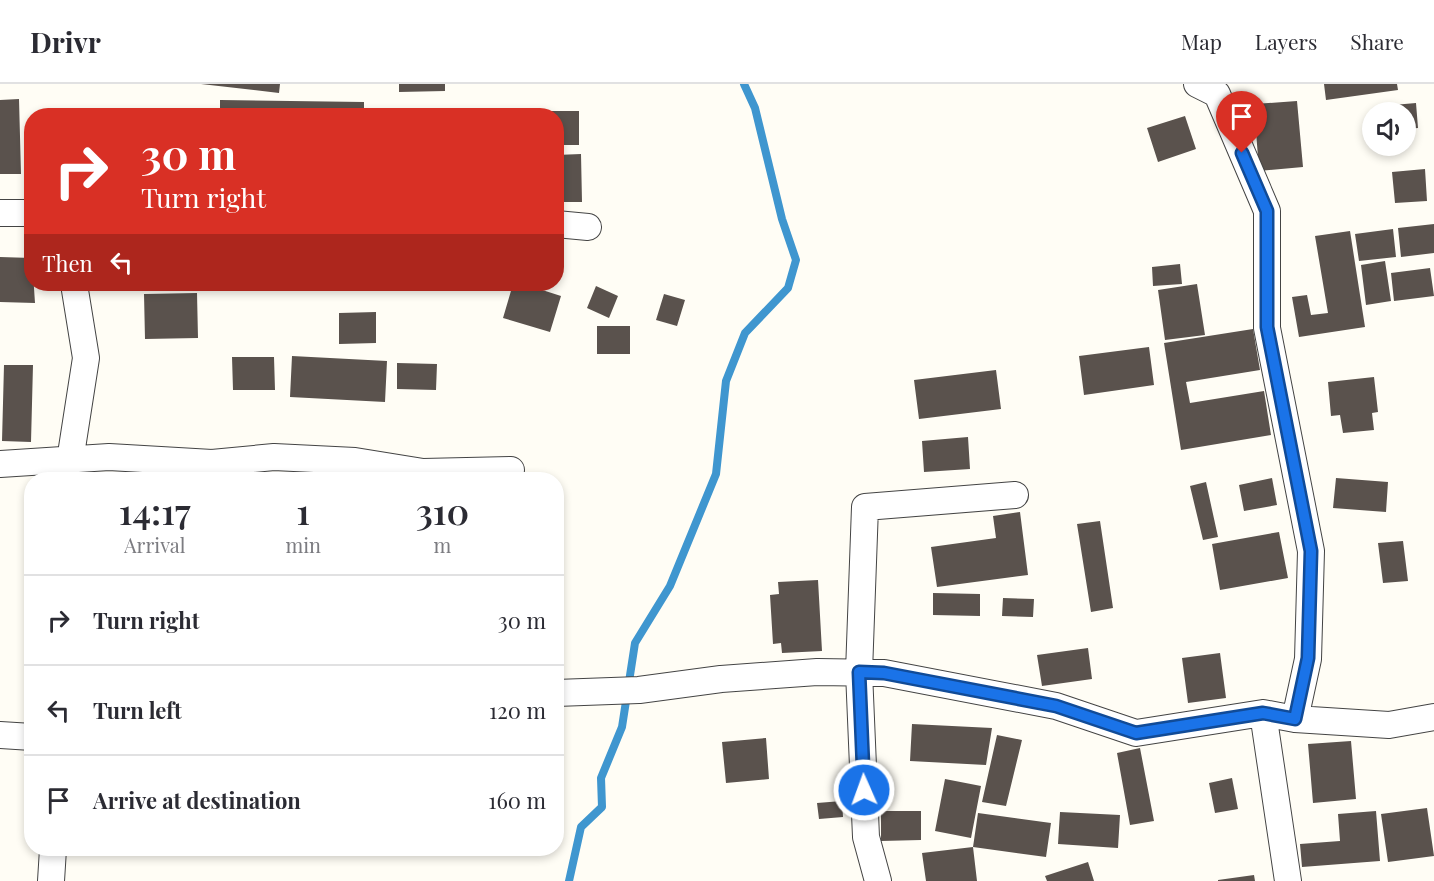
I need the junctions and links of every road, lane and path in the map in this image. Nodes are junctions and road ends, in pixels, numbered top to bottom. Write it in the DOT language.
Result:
graph roads {
  1 [pos="1197,84"];
  2 [pos="0,213"];
  3 [pos="24,213"];
  4 [pos="564,225"];
  5 [pos="588,227"];
  6 [pos="75,291"];
  7 [pos="0,464"];
  8 [pos="68,470"];
  9 [pos="511,470"];
  10 [pos="1015,495"];
  11 [pos="859,672"];
  12 [pos="564,693"];
  13 [pos="1263,713"];
  14 [pos="1434,717"];
  15 [pos="1295,719"];
  16 [pos="0,735"];
  17 [pos="24,736"];
  18 [pos="53,856"];
  19 [pos="51,881"];
  20 [pos="878,881"];
  21 [pos="1288,881"];
  1 -- 15 [label="street"];
  2 -- 3 [label="street"];
  4 -- 5 [label="street"];
  6 -- 8 [label="street"];
  7 -- 8 [label="street"];
  8 -- 9 [label="street"];
  10 -- 11 [label="street"];
  11 -- 12 [label="street"];
  11 -- 13 [label="street"];
  11 -- 20 [label="street"];
  13 -- 15 [label="street"];
  13 -- 21 [label="street"];
  14 -- 15 [label="street"];
  16 -- 17 [label="street"];
  18 -- 19 [label="street"];
}
